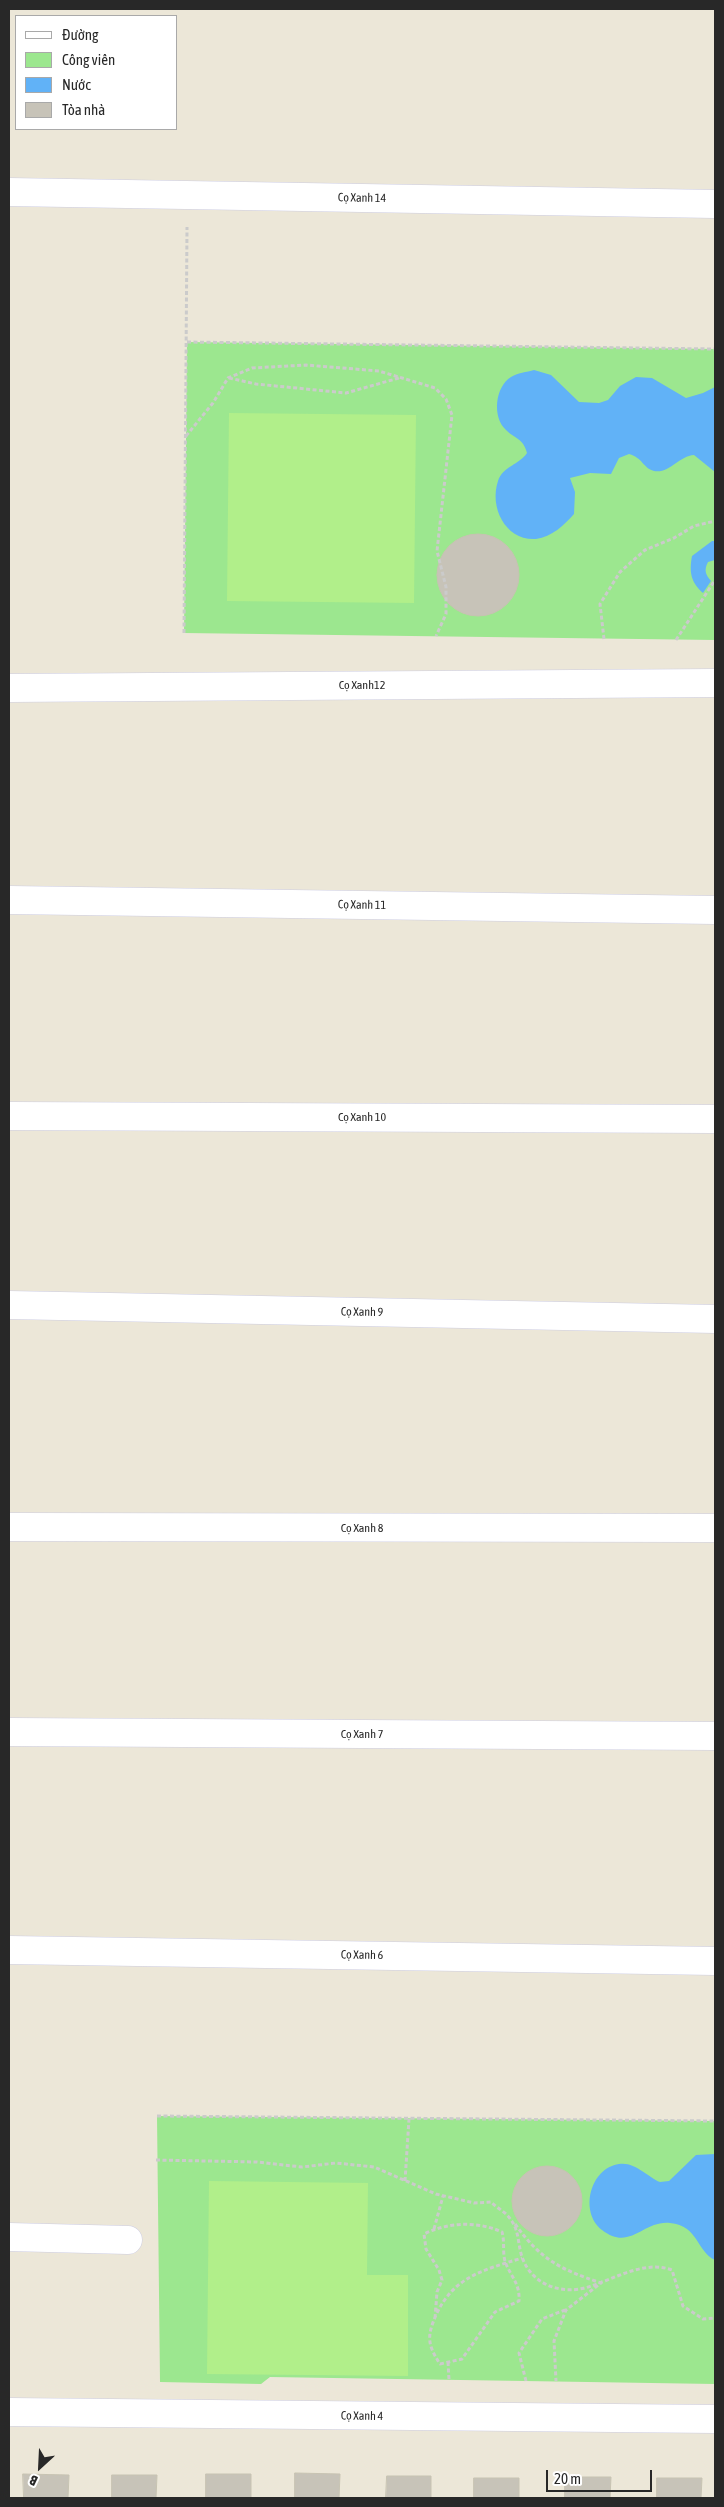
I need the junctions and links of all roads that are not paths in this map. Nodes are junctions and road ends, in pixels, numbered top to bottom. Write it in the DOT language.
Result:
graph roads {
  1 [pos="9,192"];
  2 [pos="715,204"];
  3 [pos="715,683"];
  4 [pos="9,688"];
  5 [pos="9,900"];
  6 [pos="715,910"];
  7 [pos="9,1116"];
  8 [pos="715,1119"];
  9 [pos="9,1305"];
  10 [pos="715,1319"];
  11 [pos="9,1527"];
  12 [pos="715,1528"];
  13 [pos="9,1732"];
  14 [pos="715,1736"];
  15 [pos="9,1950"];
  16 [pos="715,1961"];
  17 [pos="9,2237"];
  18 [pos="128,2240"];
  19 [pos="9,2412"];
  20 [pos="715,2419"];
  1 -- 2 [label="street, Cọ Xanh 14"];
  3 -- 4 [label="street, Cọ Xanh12"];
  5 -- 6 [label="street, Cọ Xanh 11"];
  7 -- 8 [label="street, Cọ Xanh 10"];
  9 -- 10 [label="street, Cọ Xanh 9"];
  11 -- 12 [label="street, Cọ Xanh 8"];
  13 -- 14 [label="street, Cọ Xanh 7"];
  15 -- 16 [label="street, Cọ Xanh 6"];
  17 -- 18 [label="street"];
  19 -- 20 [label="street, Cọ Xanh 4"];
}
